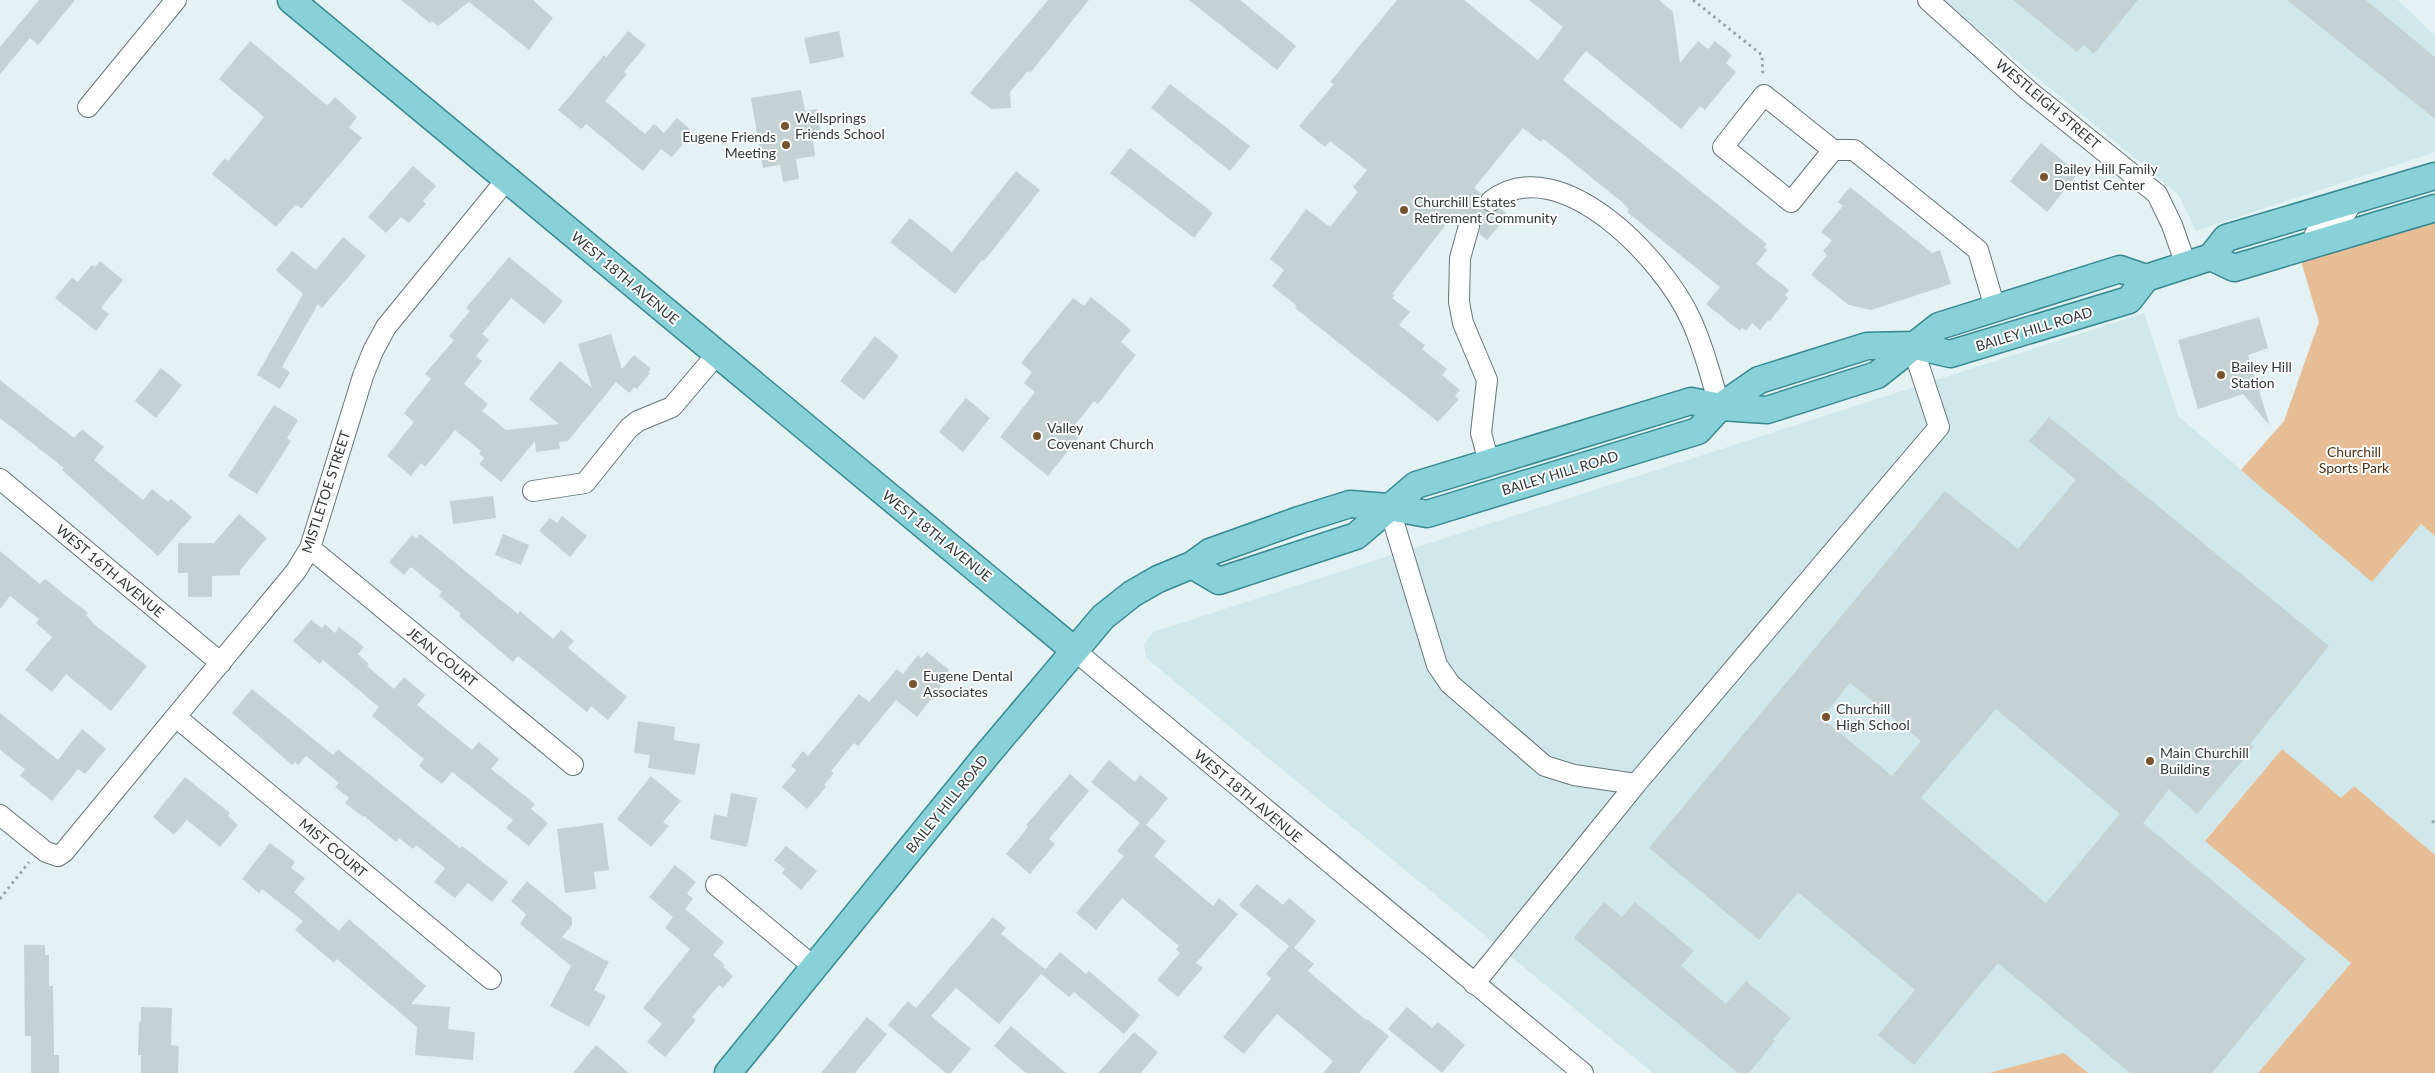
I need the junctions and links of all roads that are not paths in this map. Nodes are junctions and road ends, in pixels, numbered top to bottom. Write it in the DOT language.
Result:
graph roads {
  1 [pos="176,0"];
  2 [pos="291,0"];
  3 [pos="1928,0"];
  4 [pos="88,107"];
  5 [pos="1833,150"];
  6 [pos="507,179"];
  7 [pos="2423,180"];
  8 [pos="1491,201"];
  9 [pos="2353,201"];
  10 [pos="2435,208"];
  11 [pos="2397,219"];
  12 [pos="1469,226"];
  13 [pos="2288,252"];
  14 [pos="2211,257"];
  15 [pos="2186,265"];
  16 [pos="2146,278"];
  17 [pos="1995,308"];
  18 [pos="1912,345"];
  19 [pos="717,354"];
  20 [pos="1720,406"];
  21 [pos="1489,463"];
  22 [pos="0,479"];
  23 [pos="534,491"];
  24 [pos="1389,507"];
  25 [pos="310,548"];
  26 [pos="1074,650"];
  27 [pos="220,662"];
  28 [pos="176,717"];
  29 [pos="573,765"];
  30 [pos="1636,784"];
  31 [pos="0,815"];
  32 [pos="716,884"];
  33 [pos="814,966"];
  34 [pos="491,979"];
  35 [pos="1474,984"];
  36 [pos="728,1073"];
  37 [pos="1583,1073"];
  1 -- 4 [label="street"];
  2 -- 6 [label="main road, WEST 18TH AVENUE"];
  3 -- 15 [label="street, WESTLEIGH STREET"];
  5 -- 5 [label="street"];
  5 -- 17 [label="street"];
  6 -- 19 [label="main road, WEST 18TH AVENUE"];
  6 -- 25 [label="street, MISTLETOE STREET"];
  7 -- 9 [label="main road"];
  7 -- 11 [label="main road"];
  8 -- 20 [label="street"];
  9 -- 13 [label="street"];
  9 -- 14 [label="main road"];
  10 -- 11 [label="main road"];
  11 -- 13 [label="main road"];
  12 -- 21 [label="street"];
  13 -- 14 [label="main road"];
  14 -- 15 [label="main road"];
  15 -- 16 [label="main road"];
  16 -- 17 [label="main road, BAILEY HILL ROAD"];
  16 -- 18 [label="main road, BAILEY HILL ROAD"];
  17 -- 18 [label="main road, BAILEY HILL ROAD"];
  18 -- 20 [label="main road, BAILEY HILL ROAD"];
  18 -- 30 [label="street"];
  19 -- 23 [label="street"];
  19 -- 26 [label="main road, WEST 18TH AVENUE"];
  20 -- 21 [label="main road, BAILEY HILL ROAD"];
  20 -- 24 [label="main road, BAILEY HILL ROAD"];
  21 -- 24 [label="main road, BAILEY HILL ROAD"];
  22 -- 27 [label="street, WEST 16TH AVENUE"];
  24 -- 26 [label="main road, BAILEY HILL ROAD"];
  24 -- 30 [label="street"];
  25 -- 27 [label="street, MISTLETOE STREET"];
  25 -- 29 [label="street, JEAN COURT"];
  26 -- 33 [label="main road, BAILEY HILL ROAD"];
  26 -- 35 [label="street, WEST 18TH AVENUE"];
  27 -- 28 [label="street, MISTLETOE STREET"];
  28 -- 31 [label="street, MISTLETOE STREET"];
  28 -- 34 [label="street, MIST COURT"];
  30 -- 35 [label="street"];
  32 -- 33 [label="street"];
  33 -- 36 [label="main road, BAILEY HILL ROAD"];
  35 -- 37 [label="street, WEST 18TH AVENUE"];
}
